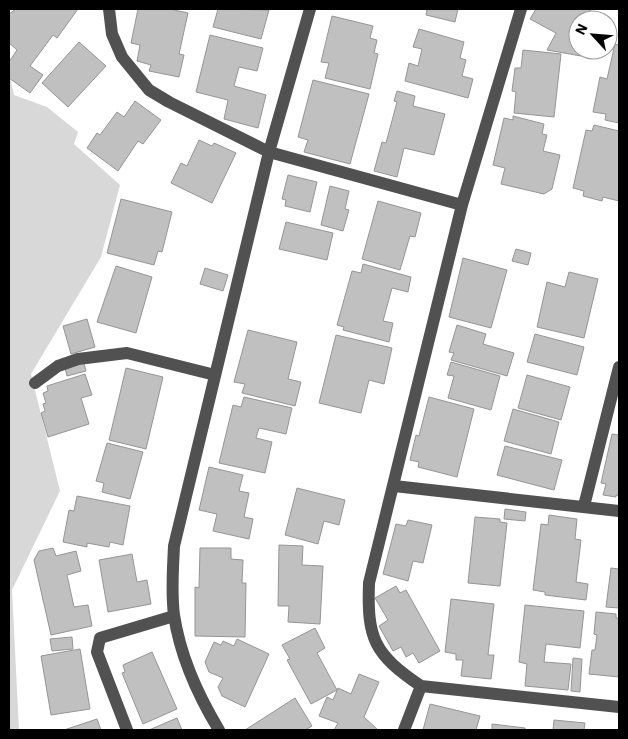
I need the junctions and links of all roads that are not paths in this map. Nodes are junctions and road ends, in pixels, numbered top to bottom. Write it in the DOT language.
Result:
graph roads {
  1 [pos="109,9"];
  2 [pos="310,9"];
  3 [pos="521,9"];
  4 [pos="268,152"];
  5 [pos="462,205"];
  6 [pos="619,367"];
  7 [pos="214,374"];
  8 [pos="35,383"];
  9 [pos="394,486"];
  10 [pos="584,506"];
  11 [pos="619,510"];
  12 [pos="174,616"];
  13 [pos="421,686"];
  14 [pos="619,707"];
  15 [pos="126,730"];
  16 [pos="220,730"];
  17 [pos="404,730"];
  1 -- 4 [label="street"];
  2 -- 4 [label="street"];
  3 -- 5 [label="street"];
  4 -- 5 [label="street"];
  4 -- 7 [label="street"];
  5 -- 9 [label="street"];
  6 -- 10 [label="street"];
  7 -- 8 [label="street"];
  7 -- 12 [label="street"];
  9 -- 10 [label="street"];
  9 -- 13 [label="street"];
  10 -- 11 [label="street"];
  12 -- 15 [label="street"];
  12 -- 16 [label="street"];
  13 -- 14 [label="street"];
  13 -- 17 [label="street"];
}
